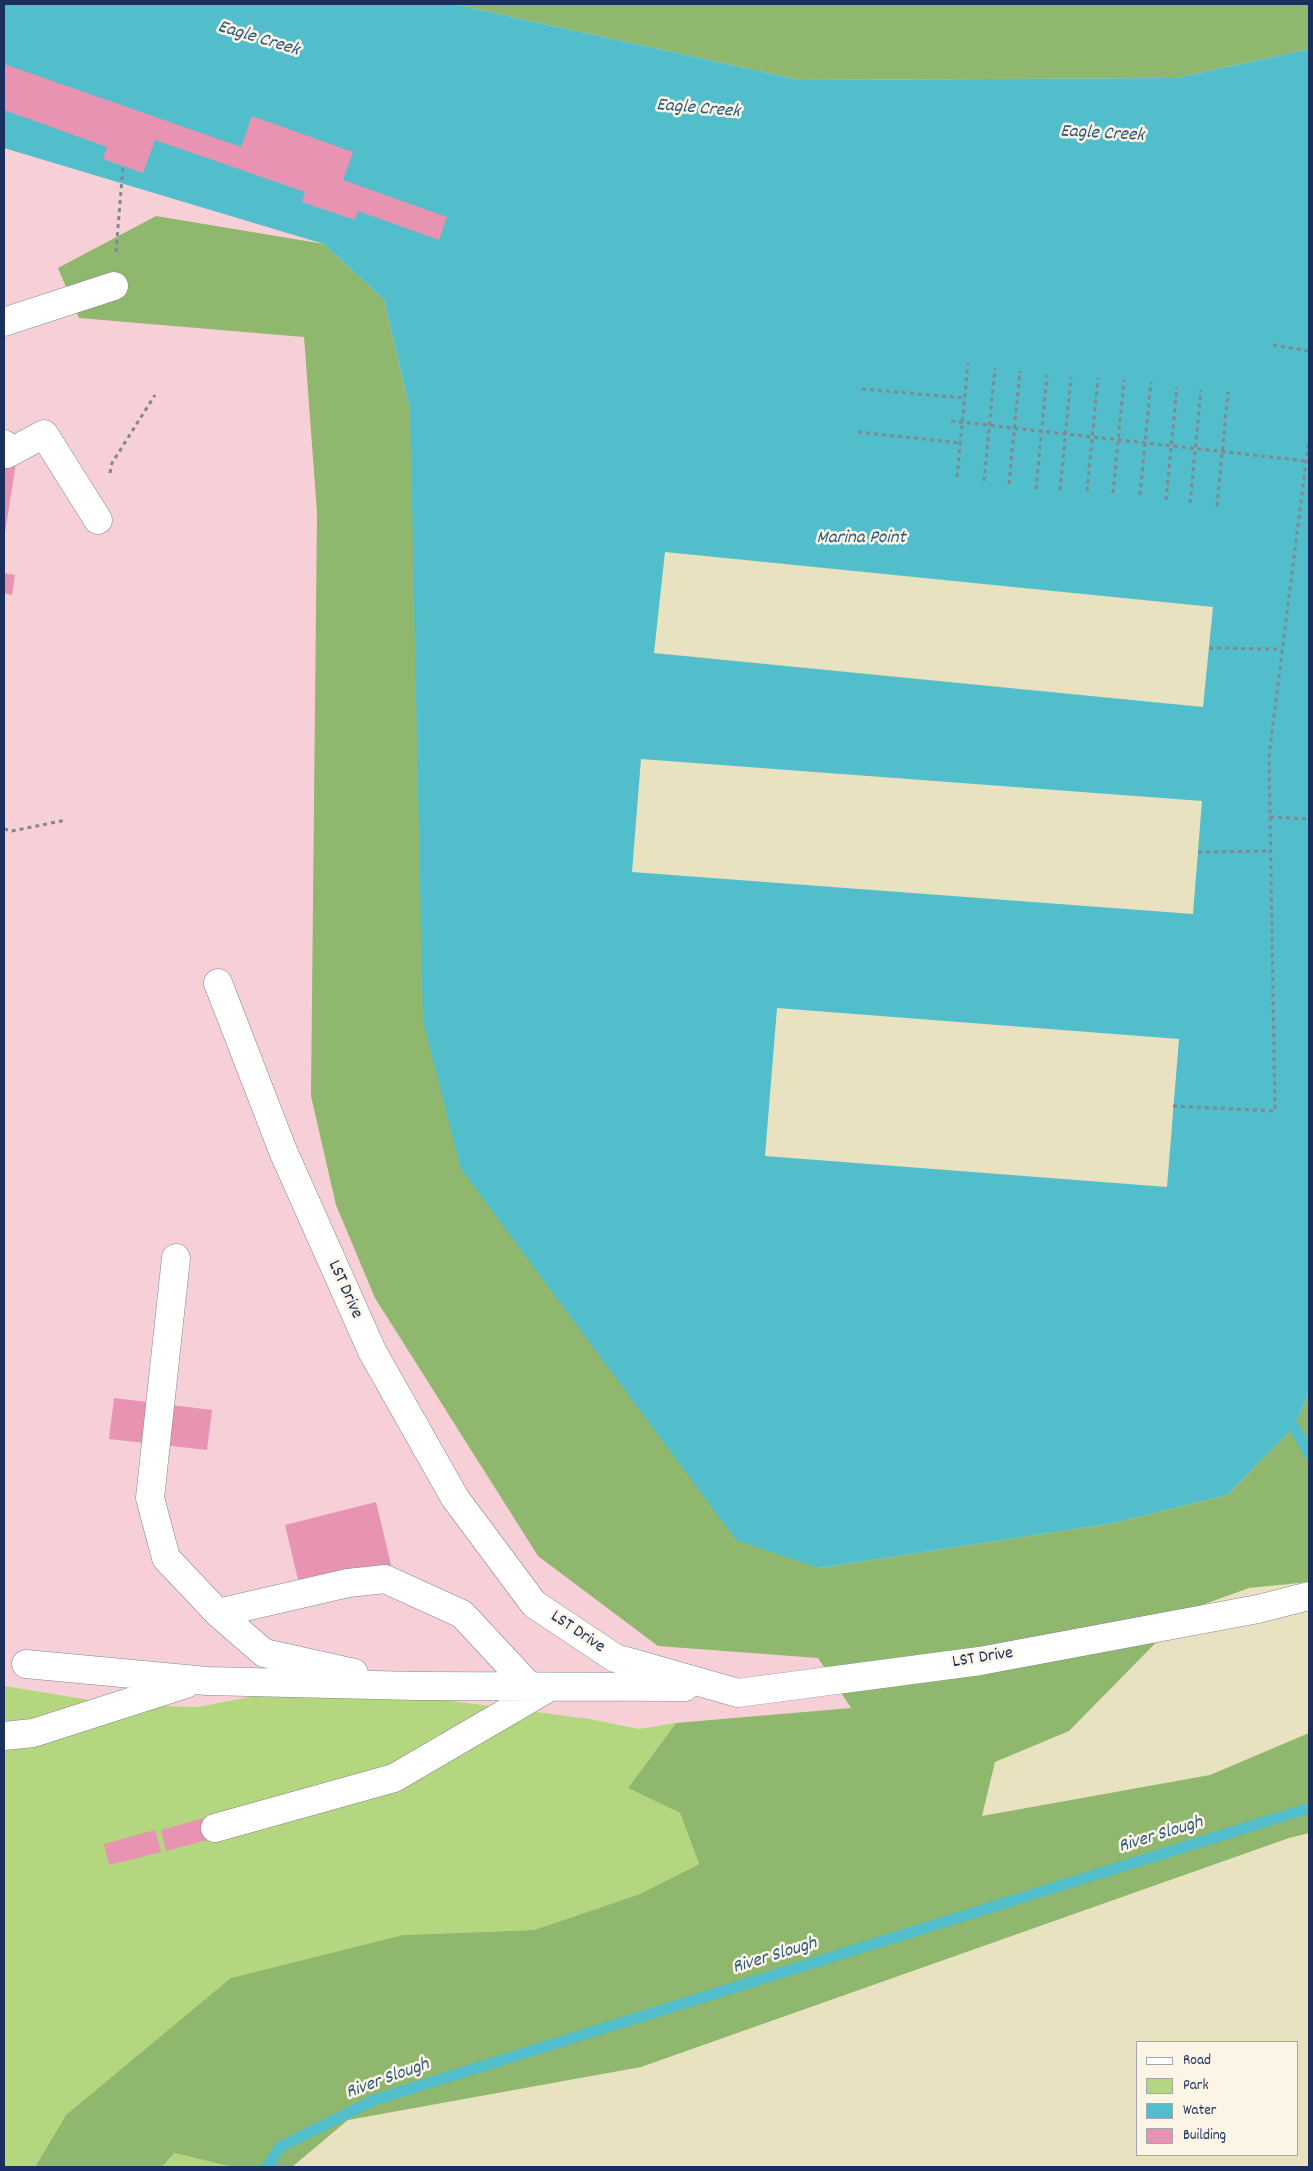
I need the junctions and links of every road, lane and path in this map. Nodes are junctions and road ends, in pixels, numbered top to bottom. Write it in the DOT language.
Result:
graph roads {
  1 [pos="123,166"];
  2 [pos="114,286"];
  3 [pos="4,322"];
  4 [pos="1273,345"];
  5 [pos="1309,351"];
  6 [pos="968,363"];
  7 [pos="994,368"];
  8 [pos="1020,371"];
  9 [pos="1047,375"];
  10 [pos="1071,376"];
  11 [pos="1098,378"];
  12 [pos="1124,380"];
  13 [pos="1151,382"];
  14 [pos="1177,387"];
  15 [pos="862,389"];
  16 [pos="1201,390"];
  17 [pos="1228,392"];
  18 [pos="154,395"];
  19 [pos="964,398"];
  20 [pos="951,421"];
  21 [pos="858,432"];
  22 [pos="1309,438"];
  23 [pos="960,443"];
  24 [pos="4,444"];
  25 [pos="1306,461"];
  26 [pos="956,477"];
  27 [pos="984,481"];
  28 [pos="1009,484"];
  29 [pos="1036,489"];
  30 [pos="1060,490"];
  31 [pos="1087,492"];
  32 [pos="1113,493"];
  33 [pos="1140,495"];
  34 [pos="1166,500"];
  35 [pos="1190,503"];
  36 [pos="1217,506"];
  37 [pos="98,520"];
  38 [pos="1209,648"];
  39 [pos="1282,649"];
  40 [pos="1270,817"];
  41 [pos="1309,819"];
  42 [pos="66,820"];
  43 [pos="4,829"];
  44 [pos="1270,851"];
  45 [pos="1198,852"];
  46 [pos="218,983"];
  47 [pos="1174,1106"];
  48 [pos="176,1258"];
  49 [pos="1309,1596"];
  50 [pos="218,1613"];
  51 [pos="26,1664"];
  52 [pos="197,1680"];
  53 [pos="416,1686"];
  54 [pos="541,1687"];
  55 [pos="719,1687"];
  56 [pos="4,1736"];
  57 [pos="215,1828"];
  1 -- 2 [label="path"];
  2 -- 3 [label="street"];
  4 -- 5 [label="path"];
  6 -- 19 [label="path"];
  7 -- 27 [label="path"];
  8 -- 28 [label="path"];
  9 -- 29 [label="path"];
  10 -- 30 [label="path"];
  11 -- 31 [label="path"];
  12 -- 32 [label="path"];
  13 -- 33 [label="path"];
  14 -- 34 [label="path"];
  15 -- 19 [label="path"];
  16 -- 35 [label="path"];
  17 -- 36 [label="path"];
  18 -- 37 [label="path"];
  19 -- 23 [label="path"];
  20 -- 25 [label="path"];
  21 -- 23 [label="path"];
  22 -- 25 [label="path"];
  23 -- 26 [label="path"];
  24 -- 37 [label="street"];
  25 -- 39 [label="path"];
  38 -- 39 [label="path"];
  39 -- 40 [label="path"];
  40 -- 41 [label="path"];
  40 -- 44 [label="path"];
  42 -- 43 [label="path"];
  44 -- 45 [label="path"];
  44 -- 47 [label="path"];
  46 -- 55 [label="street, LST Drive"];
  48 -- 50 [label="street"];
  49 -- 55 [label="street, LST Drive"];
  50 -- 53 [label="street"];
  50 -- 54 [label="street"];
  51 -- 52 [label="street"];
  52 -- 53 [label="street"];
  52 -- 56 [label="street"];
  53 -- 54 [label="street"];
  54 -- 55 [label="street"];
  54 -- 57 [label="street"];
}
